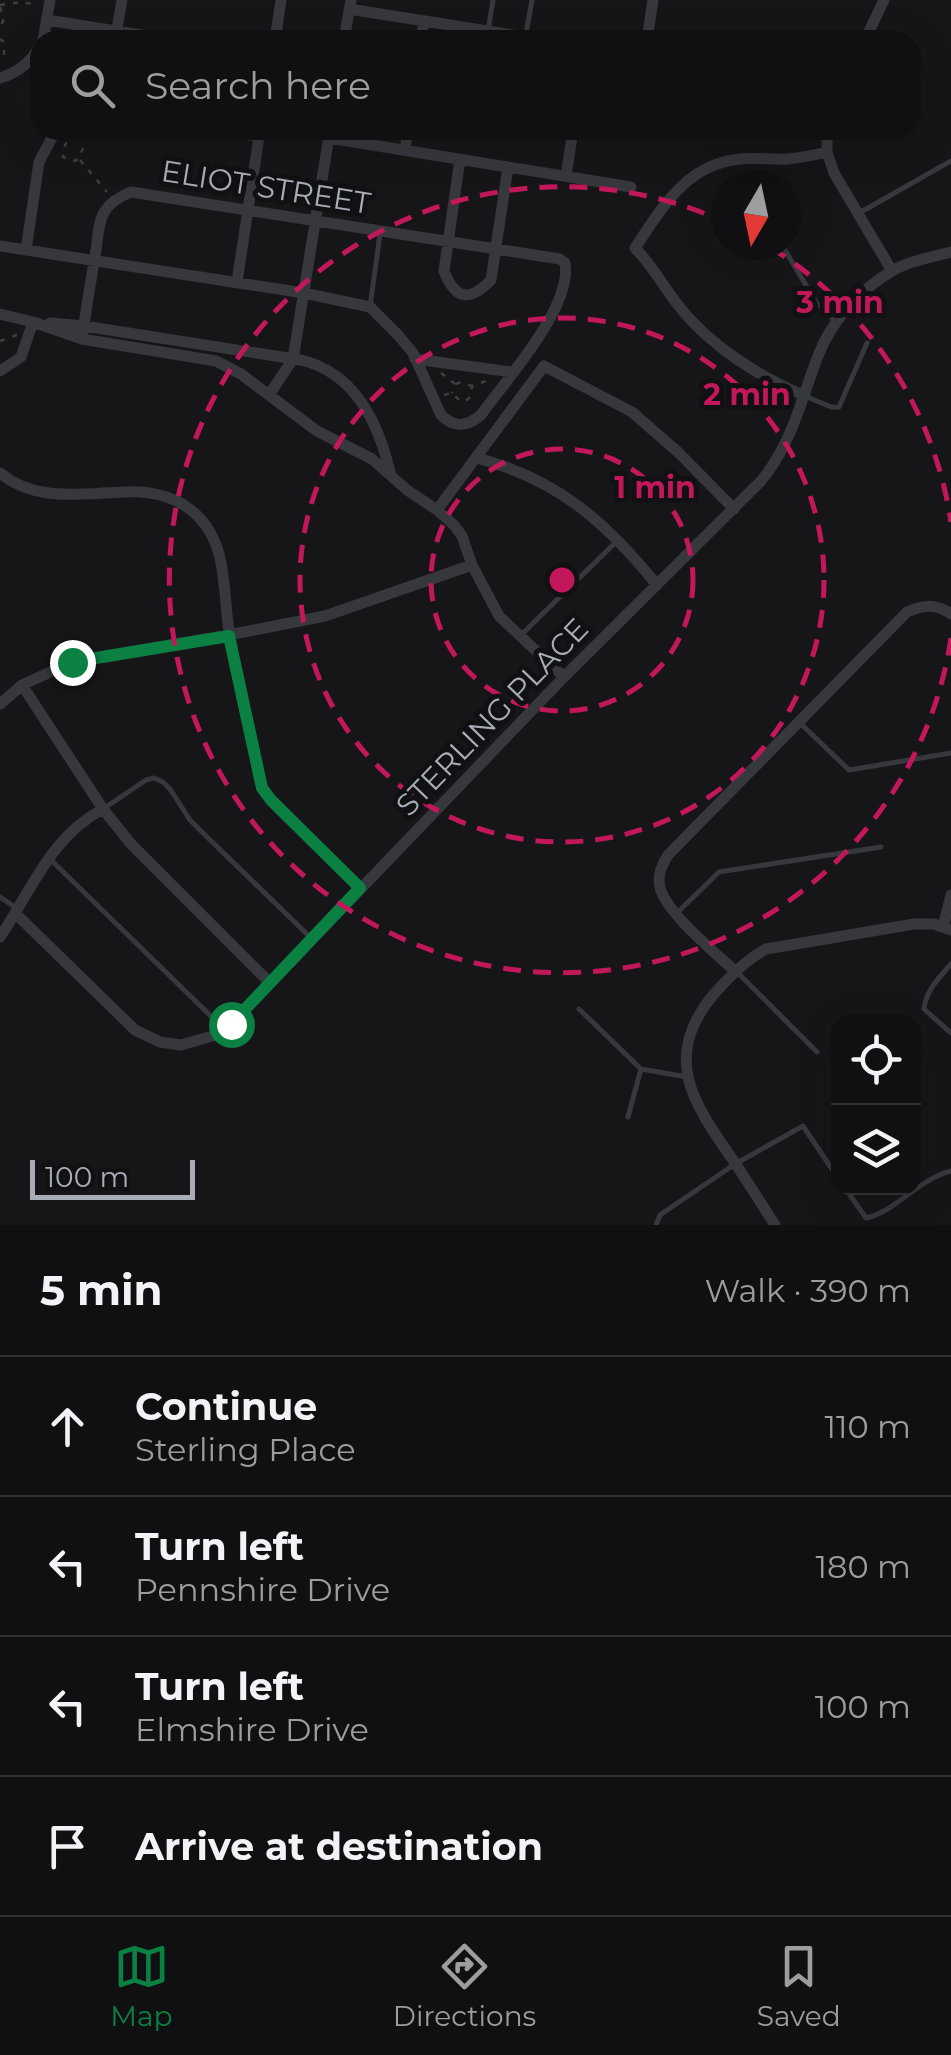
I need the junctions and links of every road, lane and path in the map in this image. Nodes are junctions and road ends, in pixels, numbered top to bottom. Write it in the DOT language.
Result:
graph roads {
  1 [pos="122,0"];
  2 [pos="281,0"];
  3 [pos="493,0"];
  4 [pos="532,0"];
  5 [pos="653,0"];
  6 [pos="884,0"];
  7 [pos="350,5"];
  8 [pos="0,6"];
  9 [pos="49,9"];
  10 [pos="424,21"];
  11 [pos="0,29"];
  12 [pos="101,30"];
  13 [pos="117,30"];
  14 [pos="276,30"];
  15 [pos="346,30"];
  16 [pos="423,30"];
  17 [pos="482,30"];
  18 [pos="488,30"];
  19 [pos="527,30"];
  20 [pos="648,30"];
  21 [pos="869,30"];
  22 [pos="0,38"];
  23 [pos="30,58"];
  24 [pos="4,64"];
  25 [pos="0,78"];
  26 [pos="51,140"];
  27 [pos="68,140"];
  28 [pos="82,140"];
  29 [pos="259,140"];
  30 [pos="328,140"];
  31 [pos="357,140"];
  32 [pos="406,140"];
  33 [pos="571,140"];
  34 [pos="827,140"];
  35 [pos="404,150"];
  36 [pos="827,152"];
  37 [pos="79,159"];
  38 [pos="460,159"];
  39 [pos="951,161"];
  40 [pos="508,167"];
  41 [pos="566,176"];
  42 [pos="631,187"];
  43 [pos="114,201"];
  44 [pos="248,209"];
  45 [pos="858,214"];
  46 [pos="315,220"];
  47 [pos="380,231"];
  48 [pos="448,242"];
  49 [pos="0,246"];
  50 [pos="496,249"];
  51 [pos="26,250"];
  52 [pos="951,252"];
  53 [pos="94,260"];
  54 [pos="791,260"];
  55 [pos="892,271"];
  56 [pos="237,282"];
  57 [pos="304,293"];
  58 [pos="370,308"];
  59 [pos="0,314"];
  60 [pos="33,322"];
  61 [pos="836,322"];
  62 [pos="83,332"];
  63 [pos="29,338"];
  64 [pos="0,341"];
  65 [pos="867,343"];
  66 [pos="415,358"];
  67 [pos="293,359"];
  68 [pos="430,361"];
  69 [pos="0,371"];
  70 [pos="512,372"];
  71 [pos="455,384"];
  72 [pos="472,386"];
  73 [pos="452,393"];
  74 [pos="269,395"];
  75 [pos="806,396"];
  76 [pos="433,398"];
  77 [pos="477,458"];
  78 [pos="390,472"];
  79 [pos="0,474"];
  80 [pos="438,510"];
  81 [pos="734,510"];
  82 [pos="617,541"];
  83 [pos="472,565"];
  84 [pos="657,585"];
  85 [pos="951,614"];
  86 [pos="229,636"];
  87 [pos="519,636"];
  88 [pos="564,676"];
  89 [pos="22,685"];
  90 [pos="0,704"];
  91 [pos="799,722"];
  92 [pos="951,753"];
  93 [pos="103,809"];
  94 [pos="880,847"];
  95 [pos="49,858"];
  96 [pos="360,888"];
  97 [pos="951,896"];
  98 [pos="0,897"];
  99 [pos="17,912"];
  100 [pos="676,914"];
  101 [pos="947,929"];
  102 [pos="0,937"];
  103 [pos="311,938"];
  104 [pos="951,964"];
  105 [pos="736,972"];
  106 [pos="270,982"];
  107 [pos="578,1009"];
  108 [pos="224,1029"];
  109 [pos="951,1034"];
  110 [pos="816,1052"];
  111 [pos="641,1069"];
  112 [pos="688,1077"];
  113 [pos="628,1118"];
  114 [pos="736,1164"];
  115 [pos="831,1168"];
  116 [pos="951,1172"];
  117 [pos="921,1184"];
  118 [pos="850,1195"];
  119 [pos="906,1195"];
  120 [pos="656,1225"];
  121 [pos="774,1225"];
  1 -- 13 [label="street"];
  2 -- 14 [label="street"];
  3 -- 18 [label="lane"];
  4 -- 19 [label="lane"];
  5 -- 20 [label="street"];
  6 -- 21 [label="street"];
  7 -- 10 [label="street"];
  7 -- 15 [label="street"];
  8 -- 9 [label="path"];
  8 -- 11 [label="path"];
  9 -- 12 [label="street"];
  10 -- 16 [label="street"];
  10 -- 17 [label="street"];
  22 -- 24 [label="path"];
  23 -- 25 [label="street"];
  26 -- 51 [label="street"];
  27 -- 37 [label="path"];
  28 -- 37 [label="path"];
  29 -- 44 [label="street"];
  30 -- 46 [label="street"];
  31 -- 35 [label="street"];
  32 -- 35 [label="street"];
  33 -- 41 [label="street"];
  34 -- 36 [label="street"];
  35 -- 38 [label="street"];
  36 -- 45 [label="street"];
  36 -- 75 [label="street"];
  37 -- 43 [label="path"];
  38 -- 40 [label="street"];
  38 -- 48 [label="street"];
  39 -- 45 [label="lane"];
  40 -- 41 [label="street"];
  40 -- 50 [label="street"];
  41 -- 42 [label="street"];
  43 -- 44 [label="street, ELIOT STREET"];
  43 -- 53 [label="street"];
  44 -- 46 [label="street, ELIOT STREET"];
  44 -- 56 [label="street"];
  45 -- 55 [label="street"];
  46 -- 47 [label="street, ELIOT STREET"];
  46 -- 57 [label="street"];
  47 -- 48 [label="street, ELIOT STREET"];
  47 -- 58 [label="lane"];
  48 -- 50 [label="street, ELIOT STREET"];
  48 -- 50 [label="street"];
  49 -- 51 [label="street"];
  50 -- 70 [label="street, ELIOT STREET"];
  51 -- 53 [label="street"];
  52 -- 55 [label="street, STERLING PLACE"];
  53 -- 56 [label="street"];
  53 -- 62 [label="street"];
  54 -- 61 [label="lane"];
  55 -- 61 [label="street, STERLING PLACE"];
  56 -- 57 [label="street"];
  57 -- 58 [label="street"];
  57 -- 67 [label="street"];
  58 -- 66 [label="street"];
  59 -- 60 [label="street"];
  60 -- 62 [label="street"];
  60 -- 63 [label="street"];
  61 -- 75 [label="street, STERLING PLACE"];
  62 -- 67 [label="street"];
  62 -- 74 [label="street"];
  63 -- 64 [label="path"];
  63 -- 69 [label="street"];
  65 -- 75 [label="lane"];
  66 -- 68 [label="street"];
  66 -- 76 [label="street"];
  67 -- 74 [label="street"];
  67 -- 78 [label="street"];
  68 -- 70 [label="street"];
  68 -- 71 [label="path"];
  70 -- 72 [label="path"];
  70 -- 76 [label="street"];
  71 -- 72 [label="path"];
  71 -- 73 [label="path"];
  72 -- 73 [label="path"];
  73 -- 76 [label="path"];
  74 -- 78 [label="street"];
  75 -- 81 [label="street, STERLING PLACE"];
  77 -- 80 [label="street"];
  77 -- 81 [label="street"];
  77 -- 82 [label="street"];
  78 -- 80 [label="street"];
  79 -- 86 [label="street"];
  80 -- 83 [label="street"];
  81 -- 84 [label="street, STERLING PLACE"];
  82 -- 84 [label="street"];
  82 -- 87 [label="lane"];
  83 -- 86 [label="street"];
  83 -- 87 [label="street"];
  84 -- 88 [label="street, STERLING PLACE"];
  85 -- 91 [label="street"];
  86 -- 89 [label="street"];
  86 -- 96 [label="street"];
  87 -- 88 [label="street"];
  88 -- 96 [label="street, STERLING PLACE"];
  89 -- 90 [label="street"];
  89 -- 93 [label="street"];
  91 -- 92 [label="lane"];
  91 -- 100 [label="street"];
  93 -- 95 [label="street"];
  93 -- 103 [label="lane"];
  93 -- 106 [label="street"];
  94 -- 100 [label="lane"];
  95 -- 99 [label="street"];
  95 -- 108 [label="lane"];
  96 -- 103 [label="street, STERLING PLACE"];
  97 -- 101 [label="street"];
  98 -- 99 [label="lane"];
  99 -- 102 [label="street"];
  99 -- 108 [label="street, STERLING PLACE"];
  100 -- 105 [label="street"];
  101 -- 105 [label="street"];
  103 -- 106 [label="street, STERLING PLACE"];
  104 -- 109 [label="lane"];
  105 -- 110 [label="lane"];
  105 -- 112 [label="street"];
  106 -- 108 [label="street, STERLING PLACE"];
  107 -- 111 [label="lane"];
  111 -- 112 [label="lane"];
  111 -- 113 [label="lane"];
  112 -- 114 [label="street"];
  114 -- 115 [label="lane"];
  114 -- 120 [label="lane"];
  114 -- 121 [label="street"];
  116 -- 117 [label="lane"];
  118 -- 119 [label="lane"];
}
